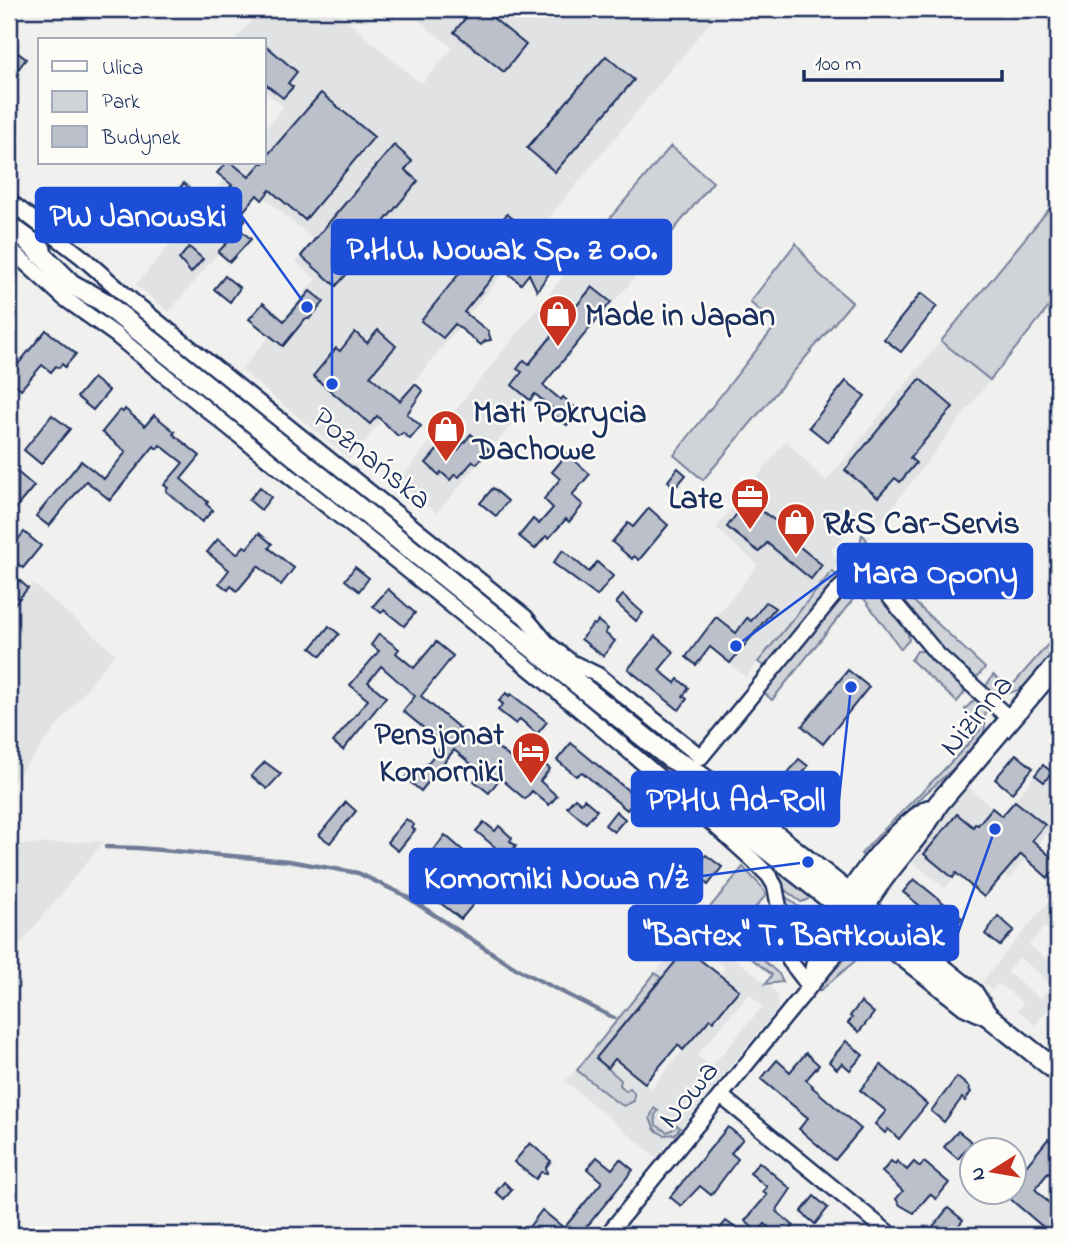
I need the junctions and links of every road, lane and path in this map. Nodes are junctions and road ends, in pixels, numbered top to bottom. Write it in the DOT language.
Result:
graph roads {
  1 [pos="9,201"];
  2 [pos="9,226"];
  3 [pos="9,248"];
  4 [pos="95,308"];
  5 [pos="1058,663"];
  6 [pos="1010,719"];
  7 [pos="853,908"];
  8 [pos="809,986"];
  9 [pos="1058,1072"];
  10 [pos="721,1096"];
  11 [pos="882,1232"];
  12 [pos="607,1235"];
  1 -- 6 [label="street, Poznańska"];
  2 -- 4 [label="main road, Poznańska"];
  3 -- 4 [label="street, Poznańska"];
  4 -- 7 [label="main road, Poznańska"];
  4 -- 8 [label="street"];
  5 -- 6 [label="main road, Nizinna"];
  6 -- 7 [label="main road, Nizinna"];
  7 -- 8 [label="street, Nowa"];
  7 -- 9 [label="main road, Poznańska"];
  8 -- 10 [label="street, Nowa"];
  10 -- 11 [label="street"];
  10 -- 12 [label="street, Nowa"];
}
